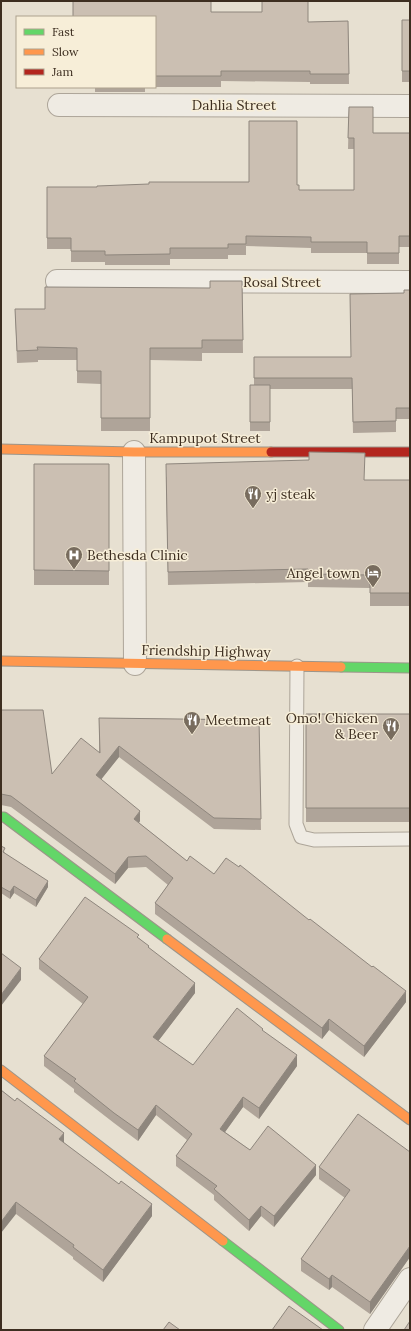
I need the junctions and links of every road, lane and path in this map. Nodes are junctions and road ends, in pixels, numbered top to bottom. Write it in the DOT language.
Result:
graph roads {
  1 [pos="59,105"];
  2 [pos="410,106"];
  3 [pos="57,282"];
  4 [pos="410,282"];
  5 [pos="1,449"];
  6 [pos="134,452"];
  7 [pos="410,452"];
  8 [pos="1,661"];
  9 [pos="135,664"];
  10 [pos="297,666"];
  11 [pos="410,668"];
  12 [pos="1,817"];
  13 [pos="410,839"];
  14 [pos="1,1070"];
  15 [pos="410,1120"];
  16 [pos="410,1279"];
  17 [pos="339,1330"];
  18 [pos="375,1330"];
  1 -- 2 [label="street, Dahlia Street"];
  3 -- 4 [label="street, Rosal Street"];
  5 -- 6 [label="street, Kampupot Street"];
  6 -- 7 [label="street, Kampupot Street"];
  6 -- 9 [label="street"];
  8 -- 9 [label="street, Friendship Highway"];
  9 -- 10 [label="street, Friendship Highway"];
  10 -- 11 [label="street, Friendship Highway"];
  10 -- 13 [label="lane"];
  12 -- 15 [label="street"];
  14 -- 17 [label="street"];
  16 -- 18 [label="street"];
}
